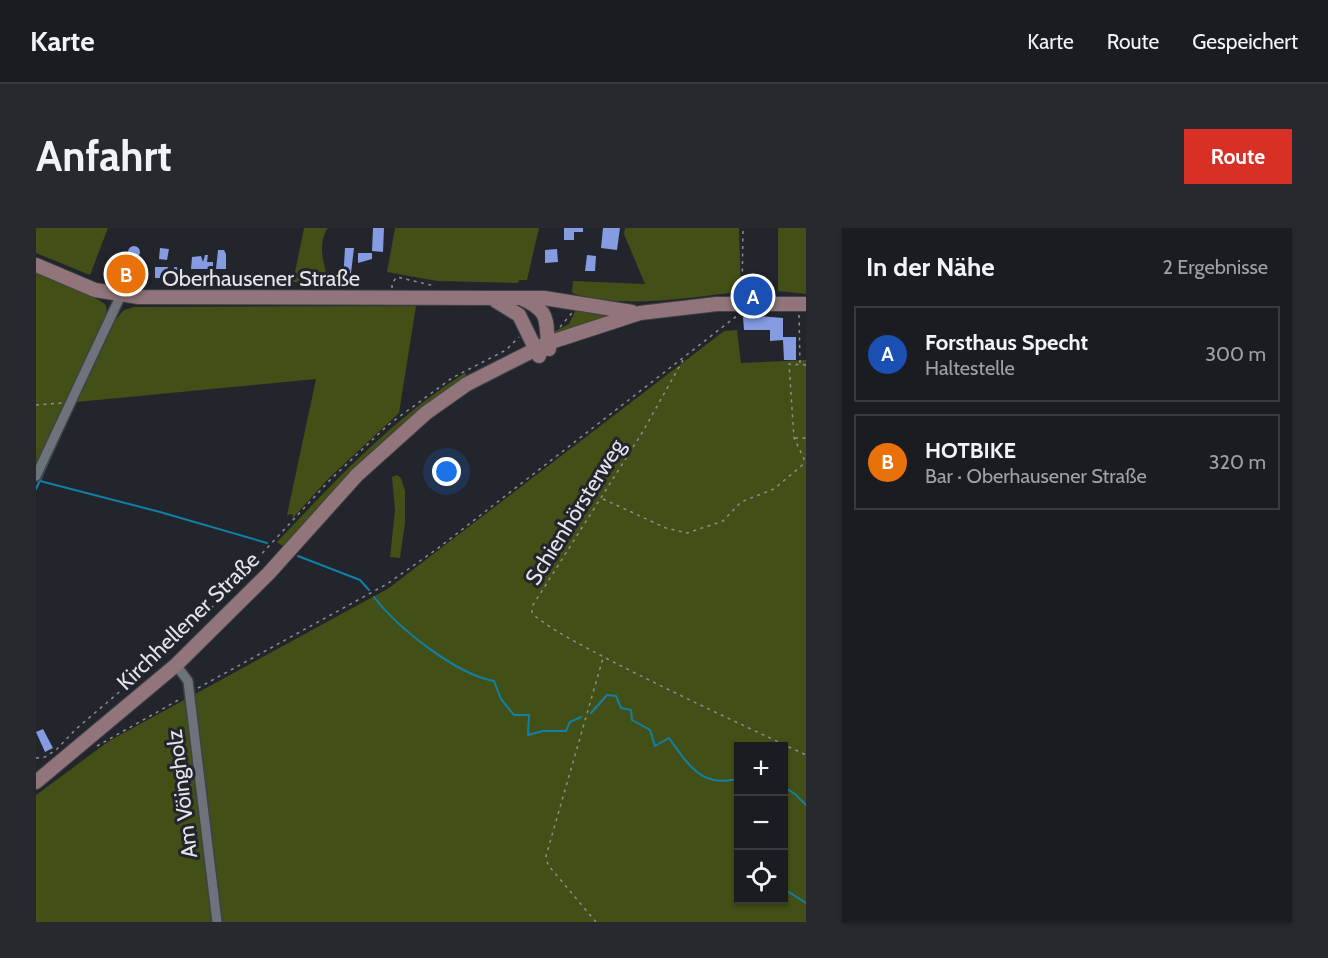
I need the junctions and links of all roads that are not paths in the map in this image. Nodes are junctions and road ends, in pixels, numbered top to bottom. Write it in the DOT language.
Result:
graph roads {
  1 [pos="36,265"];
  2 [pos="121,295"];
  3 [pos="521,297"];
  4 [pos="493,299"];
  5 [pos="743,305"];
  6 [pos="802,308"];
  7 [pos="640,313"];
  8 [pos="543,350"];
  9 [pos="36,476"];
  10 [pos="176,665"];
  11 [pos="88,746"];
  12 [pos="36,774"];
  13 [pos="36,782"];
  14 [pos="217,922"];
  1 -- 2 [label="main road, Oberhausener Straße"];
  2 -- 4 [label="main road, Oberhausener Straße"];
  2 -- 9 [label="street"];
  3 -- 4 [label="main road, Oberhausener Straße"];
  3 -- 7 [label="main road, Oberhausener Straße"];
  3 -- 8 [label="main road"];
  4 -- 8 [label="main road"];
  5 -- 6 [label="main road, Oberhausener Straße"];
  5 -- 7 [label="main road, Oberhausener Straße"];
  5 -- 8 [label="main road, Oberhausener Straße"];
  7 -- 8 [label="main road, Oberhausener Straße"];
  8 -- 10 [label="main road, Kirchhellener Straße"];
  10 -- 11 [label="main road, Kirchhellener Straße"];
  10 -- 14 [label="street, Am Vöingholz"];
  11 -- 12 [label="main road, Kirchhellener Straße"];
  11 -- 13 [label="main road, Kirchhellener Straße"];
}
